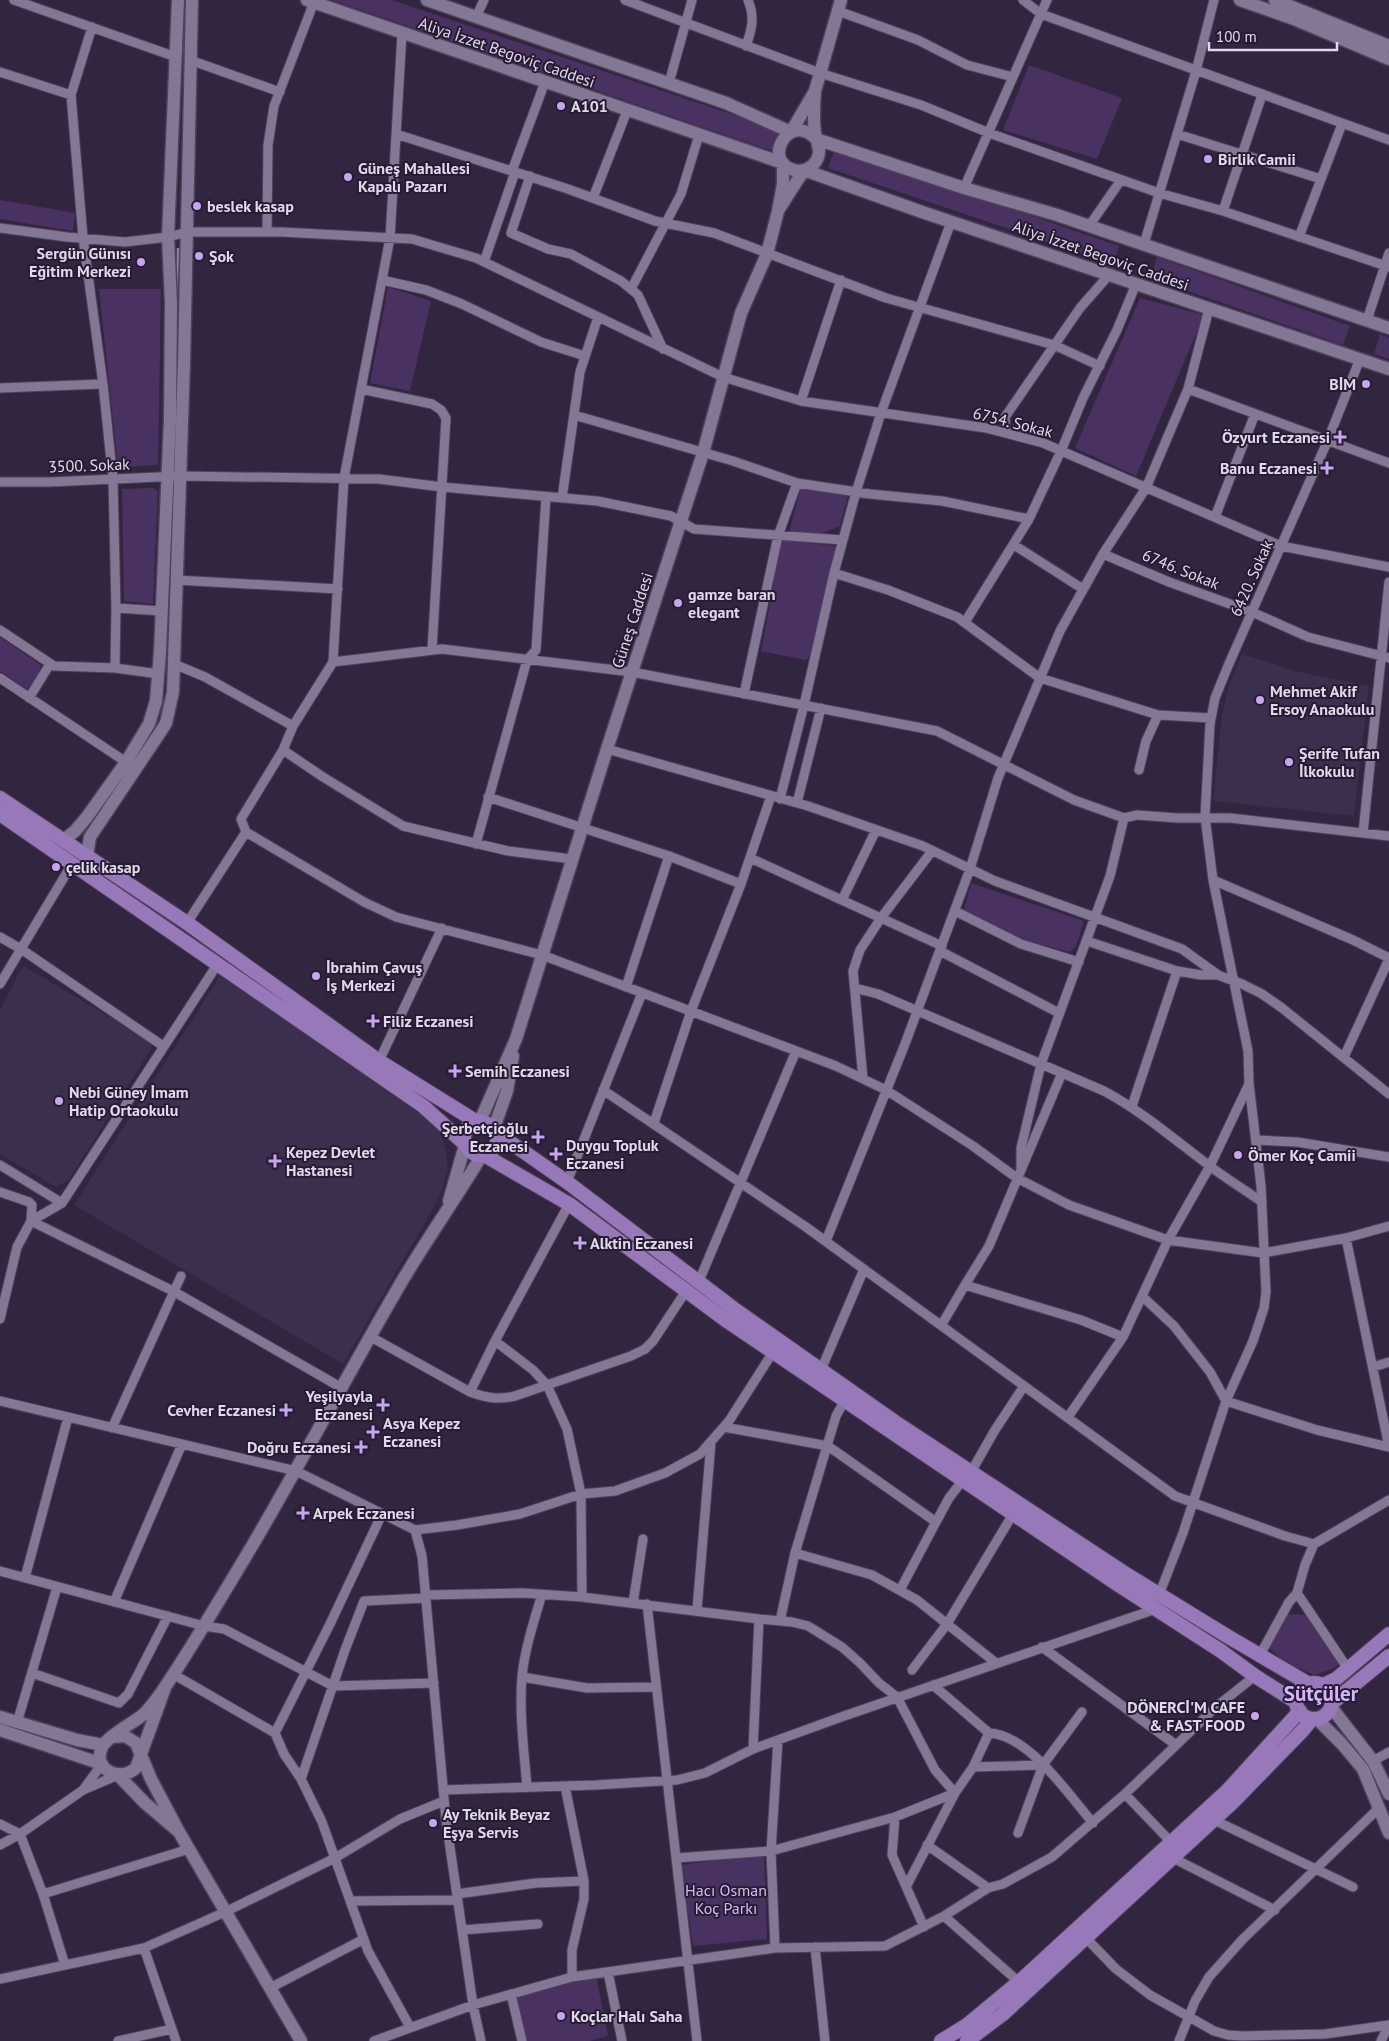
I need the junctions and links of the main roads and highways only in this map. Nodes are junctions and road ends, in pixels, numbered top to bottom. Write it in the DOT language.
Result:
graph roads {
  1 [pos="0,798"];
  2 [pos="0,814"];
  3 [pos="479,1122"];
  4 [pos="496,1131"];
  5 [pos="465,1144"];
  6 [pos="483,1155"];
  7 [pos="967,1476"];
  8 [pos="1389,1634"];
  9 [pos="1389,1656"];
  10 [pos="1316,1684"];
  11 [pos="1332,1705"];
  12 [pos="1306,1713"];
  13 [pos="941,2041"];
  14 [pos="967,2041"];
  1 -- 3 [label="main road"];
  2 -- 5 [label="main road"];
  3 -- 4 [label="main road"];
  3 -- 5 [label="main road"];
  4 -- 6 [label="main road"];
  4 -- 7 [label="main road"];
  5 -- 6 [label="main road"];
  6 -- 7 [label="main road"];
  7 -- 10 [label="main road"];
  7 -- 12 [label="main road"];
  8 -- 10 [label="main road"];
  9 -- 11 [label="main road"];
  10 -- 11 [label="main road"];
  10 -- 12 [label="main road"];
  11 -- 12 [label="main road"];
  12 -- 13 [label="main road"];
  12 -- 14 [label="main road"];
}
